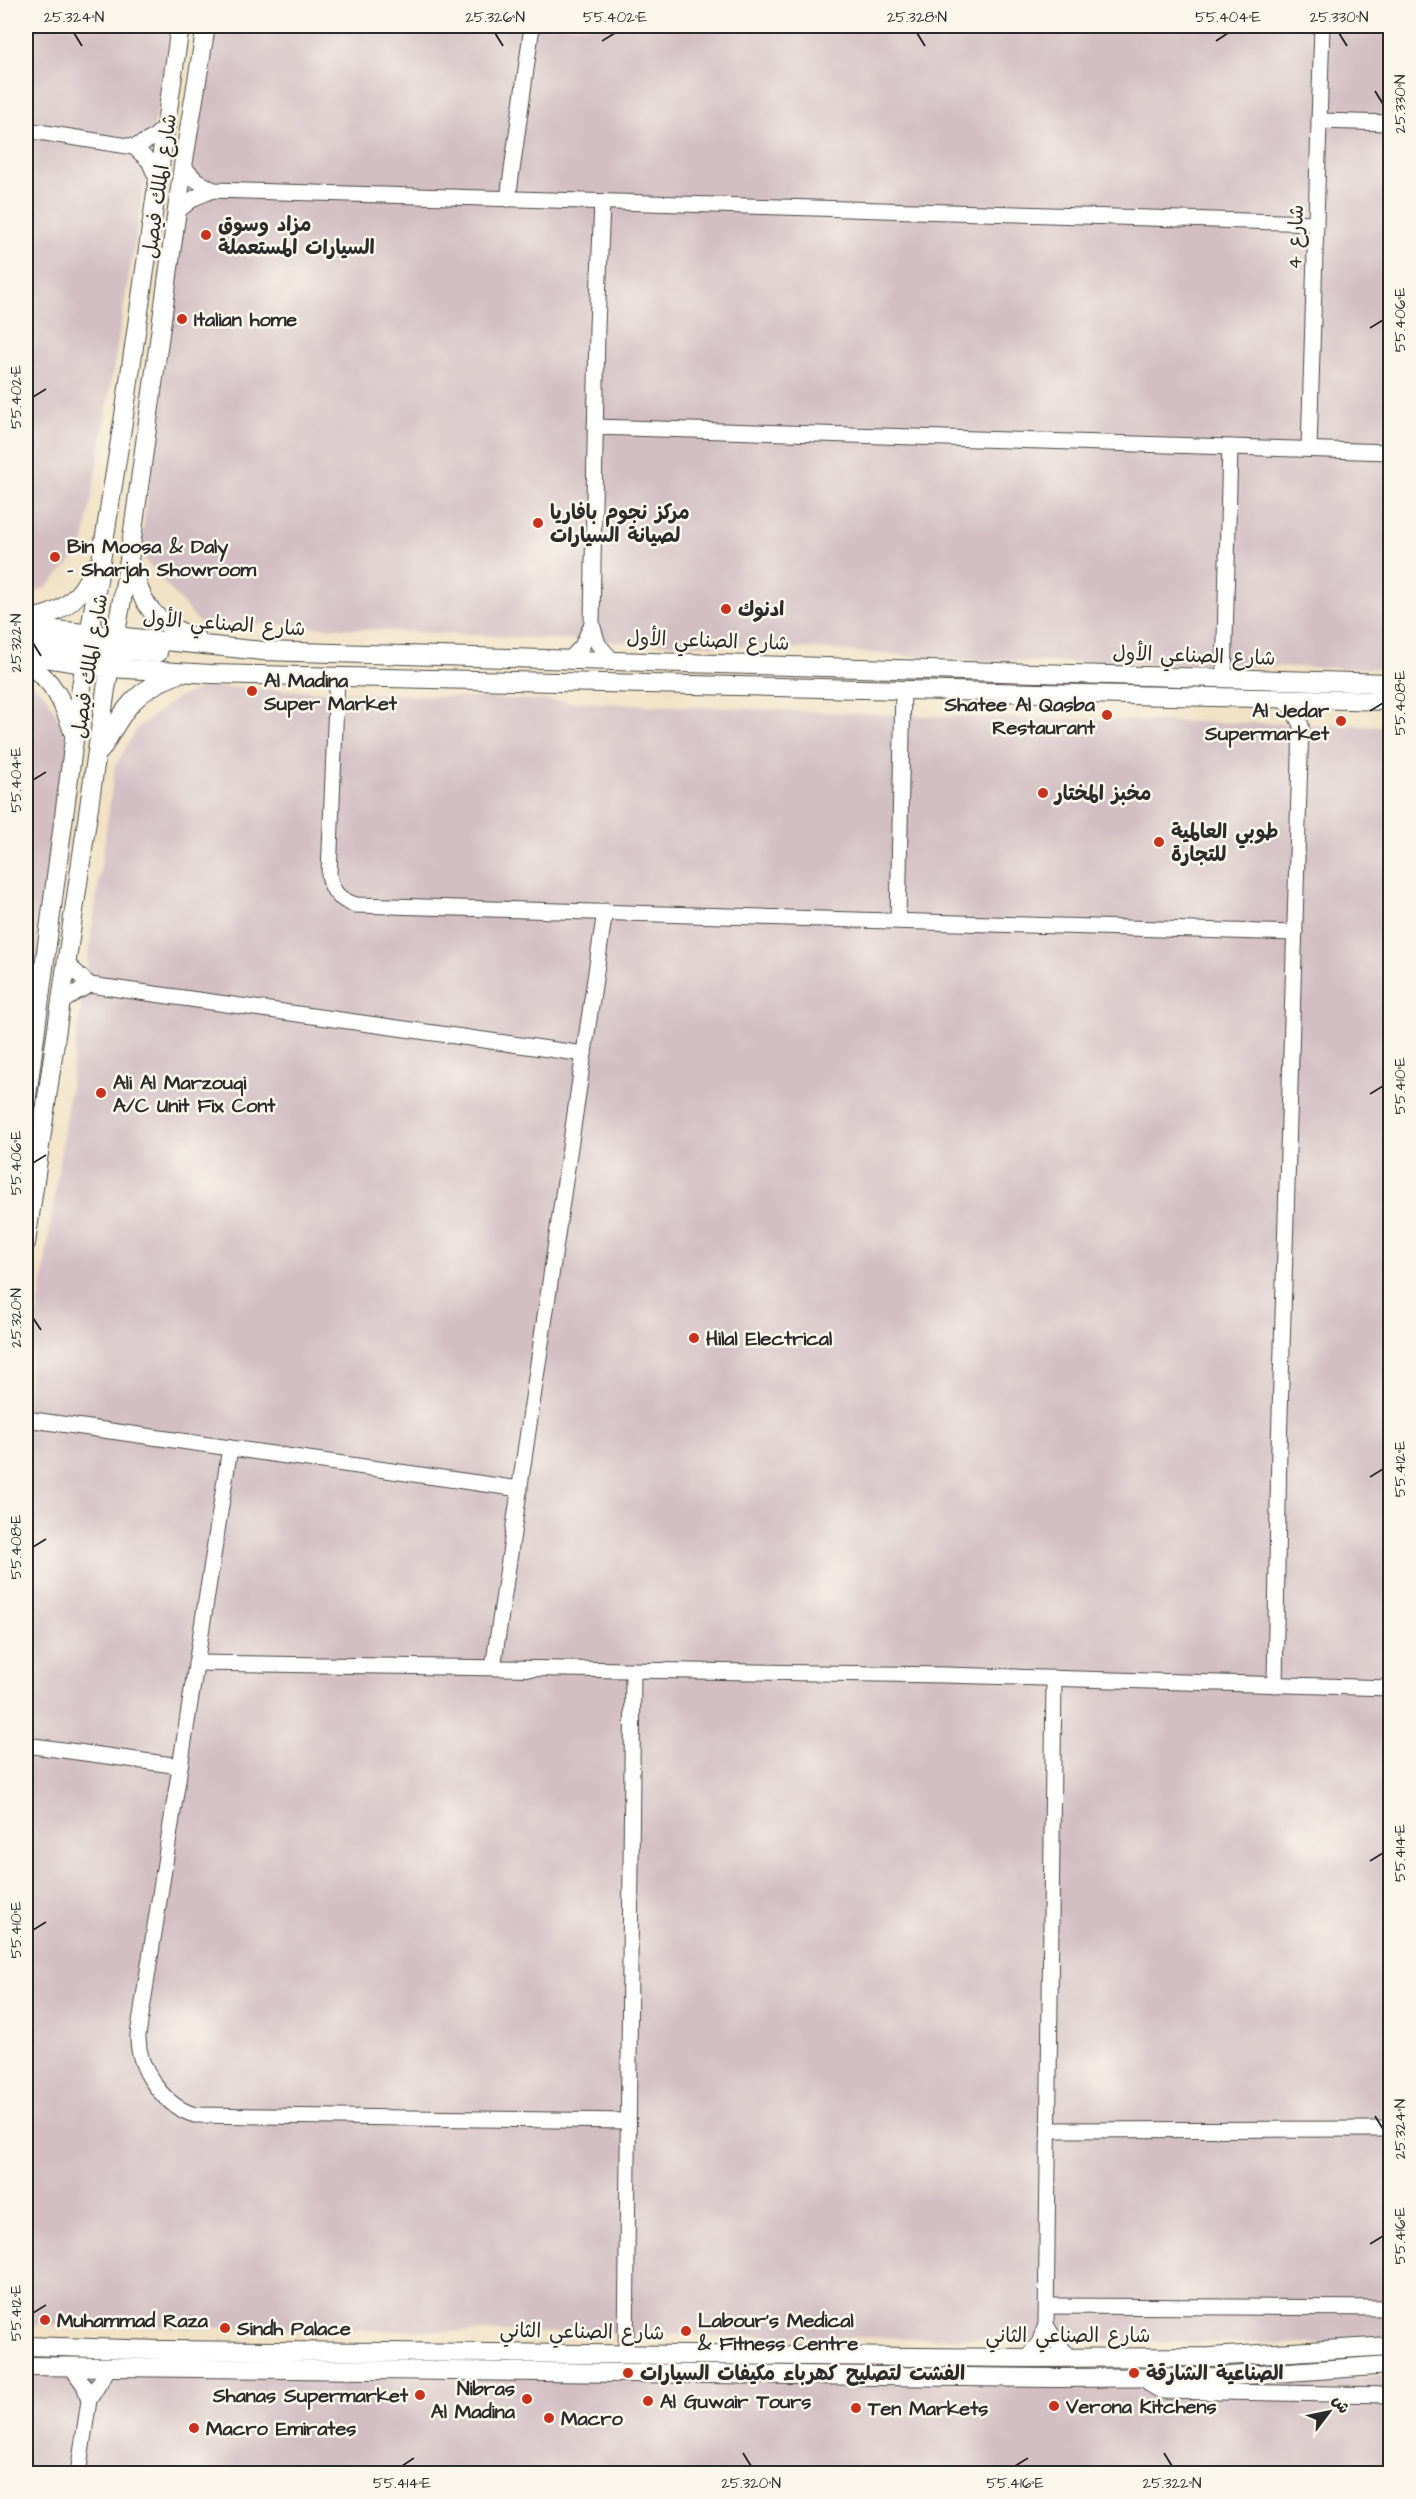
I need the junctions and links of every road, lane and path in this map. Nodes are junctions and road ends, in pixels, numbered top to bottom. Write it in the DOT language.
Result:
graph roads {
  1 [pos="180,26"];
  2 [pos="206,26"];
  3 [pos="532,26"];
  4 [pos="1322,26"];
  5 [pos="177,49"];
  6 [pos="194,101"];
  7 [pos="1319,121"];
  8 [pos="1390,123"];
  9 [pos="165,128"];
  10 [pos="26,130"];
  11 [pos="134,147"];
  12 [pos="183,166"];
  13 [pos="157,179"];
  14 [pos="213,190"];
  15 [pos="508,199"];
  16 [pos="602,202"];
  17 [pos="178,211"];
  18 [pos="1316,223"];
  19 [pos="595,427"];
  20 [pos="1230,447"];
  21 [pos="1309,449"];
  22 [pos="1390,452"];
  23 [pos="104,539"];
  24 [pos="129,560"];
  25 [pos="26,619"];
  26 [pos="592,624"];
  27 [pos="26,627"];
  28 [pos="26,644"];
  29 [pos="213,645"];
  30 [pos="87,649"];
  31 [pos="263,651"];
  32 [pos="113,652"];
  33 [pos="26,655"];
  34 [pos="571,658"];
  35 [pos="612,660"];
  36 [pos="26,664"];
  37 [pos="183,673"];
  38 [pos="337,677"];
  39 [pos="1224,679"];
  40 [pos="1390,683"];
  41 [pos="903,689"];
  42 [pos="1281,698"];
  43 [pos="1320,699"];
  44 [pos="1390,701"];
  45 [pos="1301,725"];
  46 [pos="74,737"];
  47 [pos="97,757"];
  48 [pos="605,911"];
  49 [pos="898,920"];
  50 [pos="1294,933"];
  51 [pos="66,963"];
  52 [pos="90,985"];
  53 [pos="60,1004"];
  54 [pos="584,1054"];
  55 [pos="26,1104"];
  56 [pos="26,1243"];
  57 [pos="26,1419"];
  58 [pos="230,1448"];
  59 [pos="520,1489"];
  60 [pos="196,1663"];
  61 [pos="493,1668"];
  62 [pos="633,1670"];
  63 [pos="1054,1678"];
  64 [pos="1275,1685"];
  65 [pos="1390,1688"];
  66 [pos="26,1745"];
  67 [pos="180,1766"];
  68 [pos="628,2121"];
  69 [pos="1390,2129"];
  70 [pos="1048,2130"];
  71 [pos="1047,2306"];
  72 [pos="1390,2308"];
  73 [pos="1046,2325"];
  74 [pos="1386,2345"];
  75 [pos="26,2346"];
  76 [pos="626,2354"];
  77 [pos="1026,2358"];
  78 [pos="1071,2358"];
  79 [pos="26,2366"];
  80 [pos="1390,2366"];
  81 [pos="72,2368"];
  82 [pos="108,2369"];
  83 [pos="1143,2378"];
  84 [pos="1390,2395"];
  85 [pos="89,2400"];
  86 [pos="78,2474"];
  1 -- 5 [label="main road, شارع الملك فيصل"];
  2 -- 6 [label="main road, شارع الملك فيصل"];
  3 -- 15 [label="street"];
  4 -- 7 [label="street, شارع 4"];
  5 -- 6 [label="main road"];
  5 -- 9 [label="main road, شارع الملك فيصل"];
  6 -- 12 [label="main road, شارع الملك فيصل"];
  7 -- 8 [label="street"];
  7 -- 18 [label="street, شارع 4"];
  9 -- 11 [label="street"];
  9 -- 13 [label="main road, شارع الملك فيصل"];
  10 -- 11 [label="street"];
  11 -- 13 [label="street"];
  12 -- 14 [label="street"];
  12 -- 17 [label="main road, شارع الملك فيصل"];
  13 -- 23 [label="main road, شارع الملك فيصل"];
  14 -- 15 [label="street"];
  14 -- 17 [label="street"];
  15 -- 16 [label="street"];
  16 -- 18 [label="street"];
  16 -- 19 [label="street"];
  17 -- 24 [label="main road, شارع الملك فيصل"];
  18 -- 21 [label="street, شارع 4"];
  19 -- 20 [label="street"];
  19 -- 26 [label="street"];
  20 -- 21 [label="street"];
  20 -- 39 [label="street"];
  21 -- 22 [label="street"];
  23 -- 25 [label="main road"];
  23 -- 30 [label="main road, شارع الملك فيصل"];
  24 -- 29 [label="main road"];
  24 -- 32 [label="main road, شارع الملك فيصل"];
  26 -- 34 [label="street"];
  26 -- 35 [label="street"];
  27 -- 30 [label="main road, شارع الصناعي الأول"];
  28 -- 30 [label="main road"];
  29 -- 31 [label="main road, شارع الصناعي الأول"];
  29 -- 32 [label="main road, شارع الصناعي الأول"];
  30 -- 32 [label="main road, شارع الصناعي الأول"];
  30 -- 32 [label="main road"];
  30 -- 33 [label="main road, شارع الصناعي الأول"];
  30 -- 46 [label="main road, شارع الملك فيصل"];
  31 -- 32 [label="main road"];
  31 -- 34 [label="main road, شارع الصناعي الأول"];
  32 -- 37 [label="main road, شارع الصناعي الأول"];
  32 -- 47 [label="main road, شارع الملك فيصل"];
  34 -- 35 [label="main road, شارع الصناعي الأول"];
  35 -- 39 [label="main road, شارع الصناعي الأول"];
  36 -- 46 [label="main road"];
  37 -- 38 [label="main road, شارع الصناعي الأول"];
  37 -- 47 [label="main road"];
  38 -- 41 [label="main road, شارع الصناعي الأول"];
  38 -- 48 [label="street"];
  39 -- 40 [label="main road, شارع الصناعي الأول"];
  41 -- 42 [label="main road, شارع الصناعي الأول"];
  41 -- 49 [label="street"];
  42 -- 43 [label="main road, شارع الصناعي الأول"];
  42 -- 45 [label="street"];
  43 -- 44 [label="main road, شارع الصناعي الأول"];
  43 -- 45 [label="street"];
  45 -- 50 [label="street"];
  46 -- 55 [label="main road, شارع الملك فيصل"];
  47 -- 51 [label="main road, شارع الملك فيصل"];
  48 -- 49 [label="street"];
  48 -- 54 [label="street"];
  49 -- 50 [label="street"];
  50 -- 64 [label="street"];
  51 -- 52 [label="street"];
  51 -- 53 [label="main road, شارع الملك فيصل"];
  52 -- 53 [label="street"];
  52 -- 54 [label="street"];
  53 -- 56 [label="main road, شارع الملك فيصل"];
  54 -- 59 [label="street"];
  57 -- 58 [label="street"];
  58 -- 59 [label="street"];
  58 -- 60 [label="street"];
  59 -- 61 [label="street"];
  60 -- 61 [label="street"];
  60 -- 67 [label="street"];
  61 -- 62 [label="street"];
  62 -- 63 [label="street"];
  62 -- 68 [label="street"];
  63 -- 64 [label="street"];
  63 -- 70 [label="street"];
  64 -- 65 [label="street"];
  66 -- 67 [label="street"];
  67 -- 68 [label="street"];
  68 -- 76 [label="street"];
  69 -- 70 [label="street"];
  70 -- 71 [label="street"];
  71 -- 72 [label="street"];
  71 -- 73 [label="street"];
  73 -- 77 [label="street"];
  73 -- 78 [label="street"];
  74 -- 78 [label="main road, شارع الصناعي الثاني"];
  75 -- 76 [label="main road, شارع الصناعي الثاني"];
  76 -- 77 [label="main road, شارع الصناعي الثاني"];
  77 -- 78 [label="main road, شارع الصناعي الثاني"];
  79 -- 81 [label="main road"];
  80 -- 83 [label="main road"];
  81 -- 82 [label="main road"];
  81 -- 85 [label="street"];
  82 -- 83 [label="main road"];
  82 -- 85 [label="street"];
  83 -- 84 [label="street"];
  85 -- 86 [label="street"];
}
